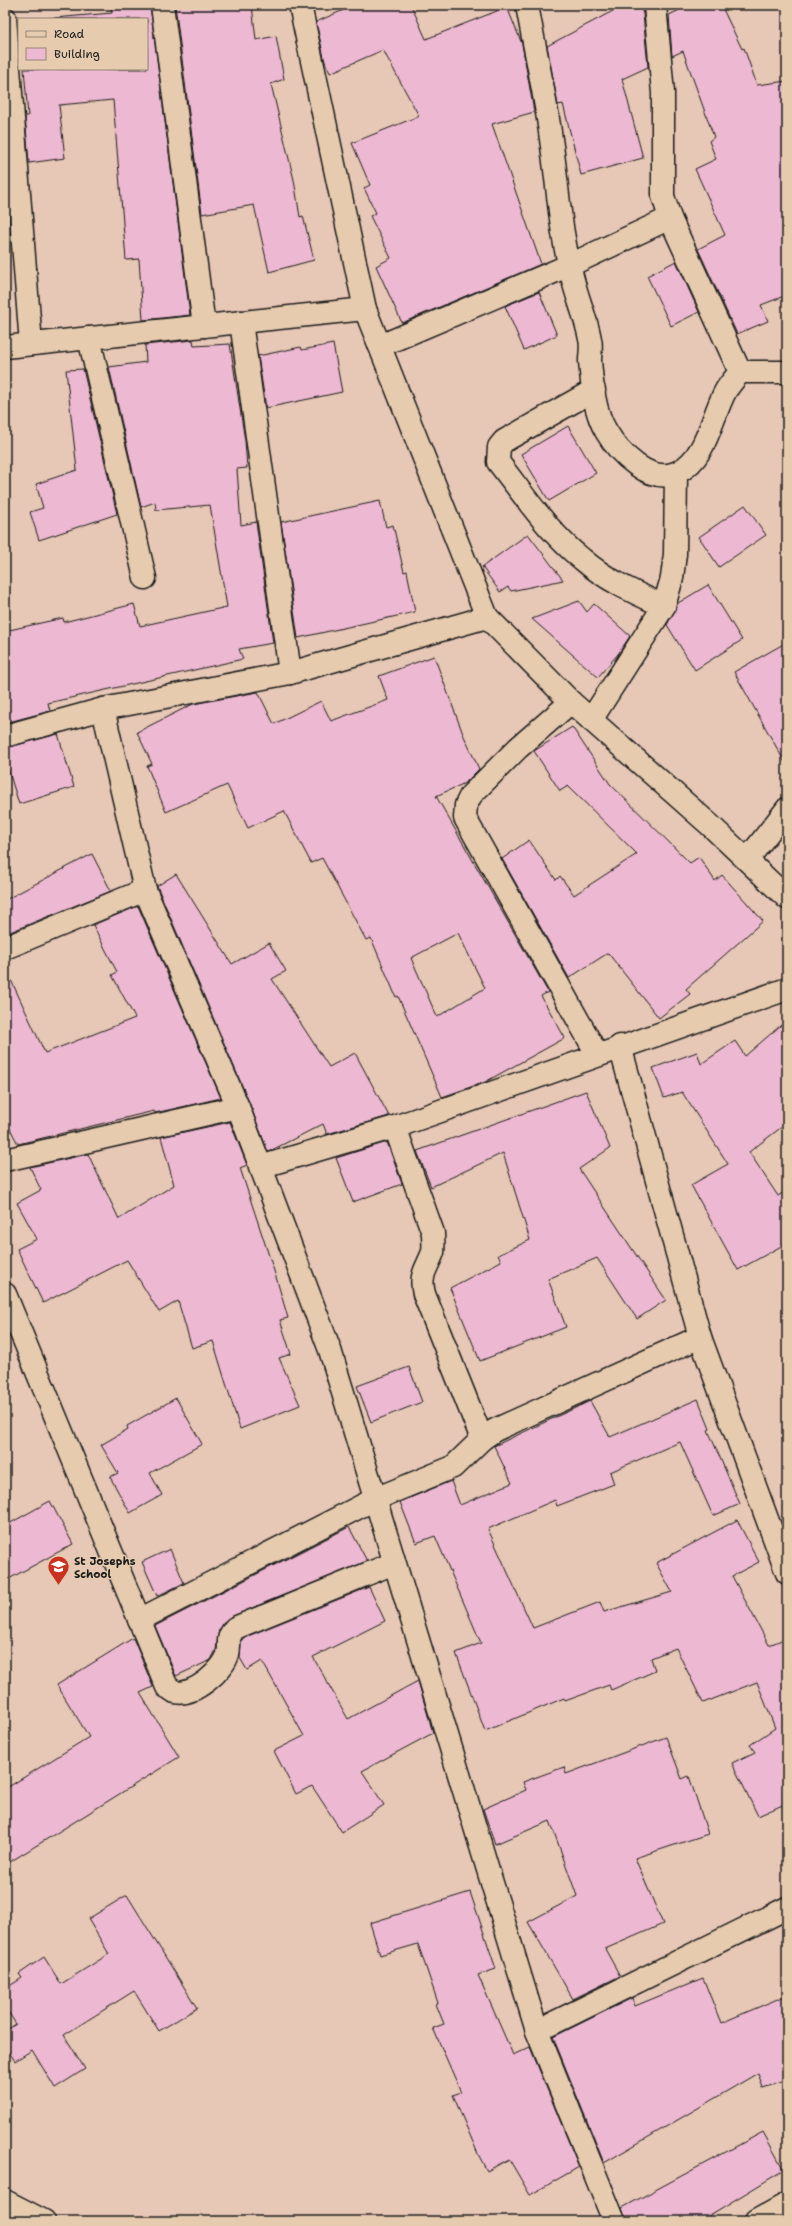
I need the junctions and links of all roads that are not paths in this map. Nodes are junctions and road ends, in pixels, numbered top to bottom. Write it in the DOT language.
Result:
graph roads {
  1 [pos="162,5"];
  2 [pos="300,5"];
  3 [pos="527,5"];
  4 [pos="655,5"];
  5 [pos="5,18"];
  6 [pos="670,218"];
  7 [pos="570,265"];
  8 [pos="366,309"];
  9 [pos="241,322"];
  10 [pos="204,326"];
  11 [pos="89,338"];
  12 [pos="32,344"];
  13 [pos="380,346"];
  14 [pos="5,347"];
  15 [pos="740,372"];
  16 [pos="787,372"];
  17 [pos="594,390"];
  18 [pos="676,473"];
  19 [pos="145,578"];
  20 [pos="664,606"];
  21 [pos="487,617"];
  22 [pos="290,672"];
  23 [pos="571,702"];
  24 [pos="103,709"];
  25 [pos="591,720"];
  26 [pos="5,736"];
  27 [pos="787,809"];
  28 [pos="747,860"];
  29 [pos="145,890"];
  30 [pos="787,898"];
  31 [pos="5,948"];
  32 [pos="787,989"];
  33 [pos="620,1046"];
  34 [pos="597,1054"];
  35 [pos="238,1107"];
  36 [pos="395,1127"];
  37 [pos="5,1160"];
  38 [pos="260,1167"];
  39 [pos="5,1294"];
  40 [pos="700,1337"];
  41 [pos="482,1440"];
  42 [pos="375,1499"];
  43 [pos="394,1563"];
  44 [pos="787,1573"];
  45 [pos="140,1620"];
  46 [pos="787,1908"];
  47 [pos="537,2031"];
  48 [pos="5,2201"];
  49 [pos="44,2221"];
  50 [pos="614,2221"];
  1 -- 10 [label="street"];
  2 -- 8 [label="street"];
  3 -- 7 [label="street"];
  4 -- 6 [label="street"];
  5 -- 12 [label="street"];
  6 -- 7 [label="street"];
  6 -- 15 [label="street"];
  7 -- 13 [label="street"];
  7 -- 17 [label="street"];
  8 -- 9 [label="street"];
  8 -- 13 [label="street"];
  9 -- 10 [label="street"];
  9 -- 22 [label="street"];
  10 -- 11 [label="street"];
  11 -- 12 [label="street"];
  11 -- 19 [label="street"];
  12 -- 14 [label="street"];
  13 -- 21 [label="street"];
  15 -- 16 [label="street"];
  15 -- 18 [label="street"];
  17 -- 18 [label="street"];
  17 -- 20 [label="street"];
  18 -- 20 [label="street"];
  20 -- 25 [label="street"];
  21 -- 22 [label="street"];
  21 -- 23 [label="street"];
  22 -- 24 [label="street"];
  23 -- 25 [label="street"];
  23 -- 34 [label="street"];
  24 -- 26 [label="street"];
  24 -- 29 [label="street"];
  25 -- 28 [label="street"];
  27 -- 28 [label="street"];
  28 -- 30 [label="street"];
  29 -- 31 [label="street"];
  29 -- 35 [label="street"];
  32 -- 33 [label="street"];
  33 -- 34 [label="street"];
  33 -- 40 [label="street"];
  34 -- 36 [label="street"];
  35 -- 37 [label="street"];
  35 -- 38 [label="street"];
  36 -- 38 [label="street"];
  36 -- 41 [label="street"];
  38 -- 42 [label="street"];
  39 -- 45 [label="street"];
  40 -- 41 [label="street"];
  40 -- 44 [label="street"];
  41 -- 42 [label="street"];
  42 -- 43 [label="street"];
  42 -- 45 [label="street"];
  43 -- 45 [label="street"];
  43 -- 47 [label="street"];
  46 -- 47 [label="street"];
  47 -- 50 [label="street"];
  48 -- 49 [label="street"];
}
